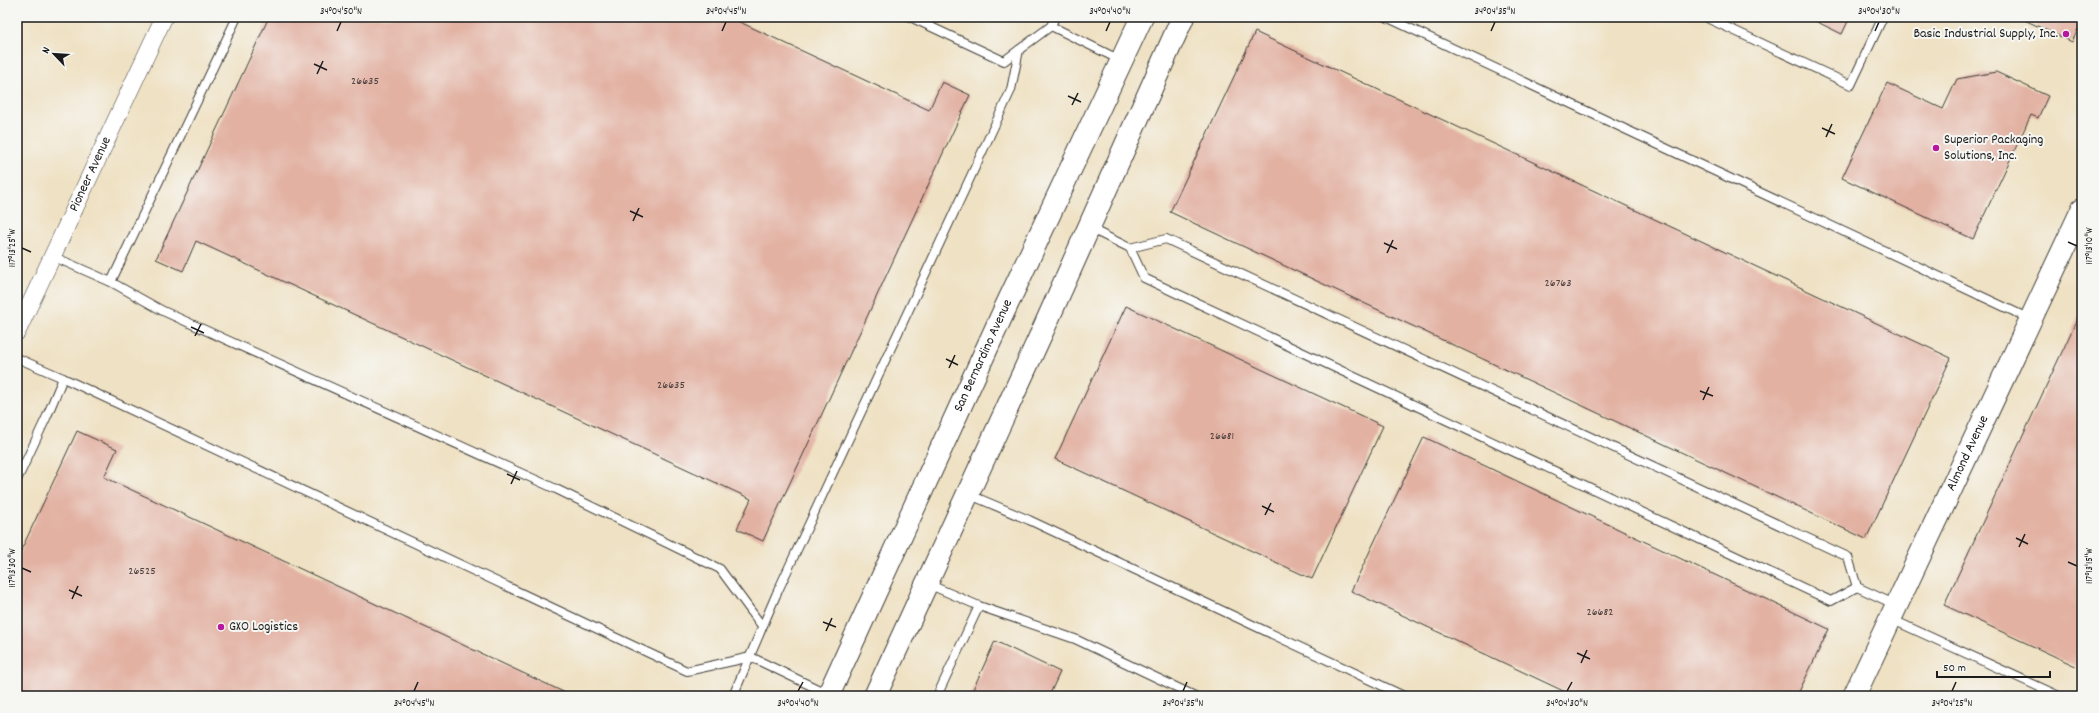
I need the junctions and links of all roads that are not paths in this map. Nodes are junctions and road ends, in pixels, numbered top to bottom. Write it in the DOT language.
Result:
graph roads {
  1 [pos="164,17"];
  2 [pos="237,17"];
  3 [pos="910,17"];
  4 [pos="1050,17"];
  5 [pos="1055,17"];
  6 [pos="1142,17"];
  7 [pos="1183,17"];
  8 [pos="1386,17"];
  9 [pos="1705,17"];
  10 [pos="1883,17"];
  11 [pos="1051,26"];
  12 [pos="1019,50"];
  13 [pos="1122,60"];
  14 [pos="2082,210"];
  15 [pos="1088,228"];
  16 [pos="1130,248"];
  17 [pos="52,256"];
  18 [pos="111,282"];
  19 [pos="2031,319"];
  20 [pos="17,332"];
  21 [pos="17,358"];
  22 [pos="63,378"];
  23 [pos="17,480"];
  24 [pos="968,494"];
  25 [pos="927,584"];
  26 [pos="1857,586"];
  27 [pos="979,606"];
  28 [pos="1894,612"];
  29 [pos="762,626"];
  30 [pos="751,657"];
  31 [pos="829,695"];
  32 [pos="733,696"];
  33 [pos="875,696"];
  34 [pos="937,696"];
  35 [pos="1195,696"];
  36 [pos="1404,696"];
  37 [pos="1854,696"];
  38 [pos="2059,696"];
  1 -- 17 [label="street, Pioneer Avenue"];
  2 -- 18 [label="lane"];
  3 -- 12 [label="lane"];
  4 -- 11 [label="lane"];
  5 -- 11 [label="lane"];
  6 -- 13 [label="main road, San Bernardino Avenue"];
  7 -- 15 [label="main road"];
  8 -- 19 [label="lane"];
  9 -- 10 [label="lane"];
  11 -- 12 [label="lane"];
  11 -- 13 [label="lane"];
  12 -- 29 [label="lane"];
  13 -- 31 [label="main road, San Bernardino Avenue"];
  14 -- 19 [label="main road, Almond Avenue"];
  15 -- 16 [label="lane"];
  15 -- 24 [label="main road"];
  16 -- 26 [label="lane"];
  16 -- 26 [label="lane"];
  17 -- 18 [label="lane"];
  17 -- 20 [label="street, Pioneer Avenue"];
  18 -- 29 [label="lane"];
  19 -- 28 [label="main road, Almond Avenue"];
  21 -- 22 [label="lane"];
  22 -- 23 [label="lane"];
  22 -- 30 [label="lane"];
  24 -- 25 [label="main road"];
  24 -- 36 [label="lane"];
  25 -- 27 [label="lane"];
  25 -- 33 [label="main road"];
  26 -- 28 [label="lane"];
  27 -- 34 [label="lane"];
  27 -- 35 [label="lane"];
  28 -- 37 [label="main road, Almond Avenue"];
  28 -- 38 [label="lane"];
  29 -- 30 [label="lane"];
  30 -- 31 [label="lane"];
  30 -- 32 [label="lane"];
}
